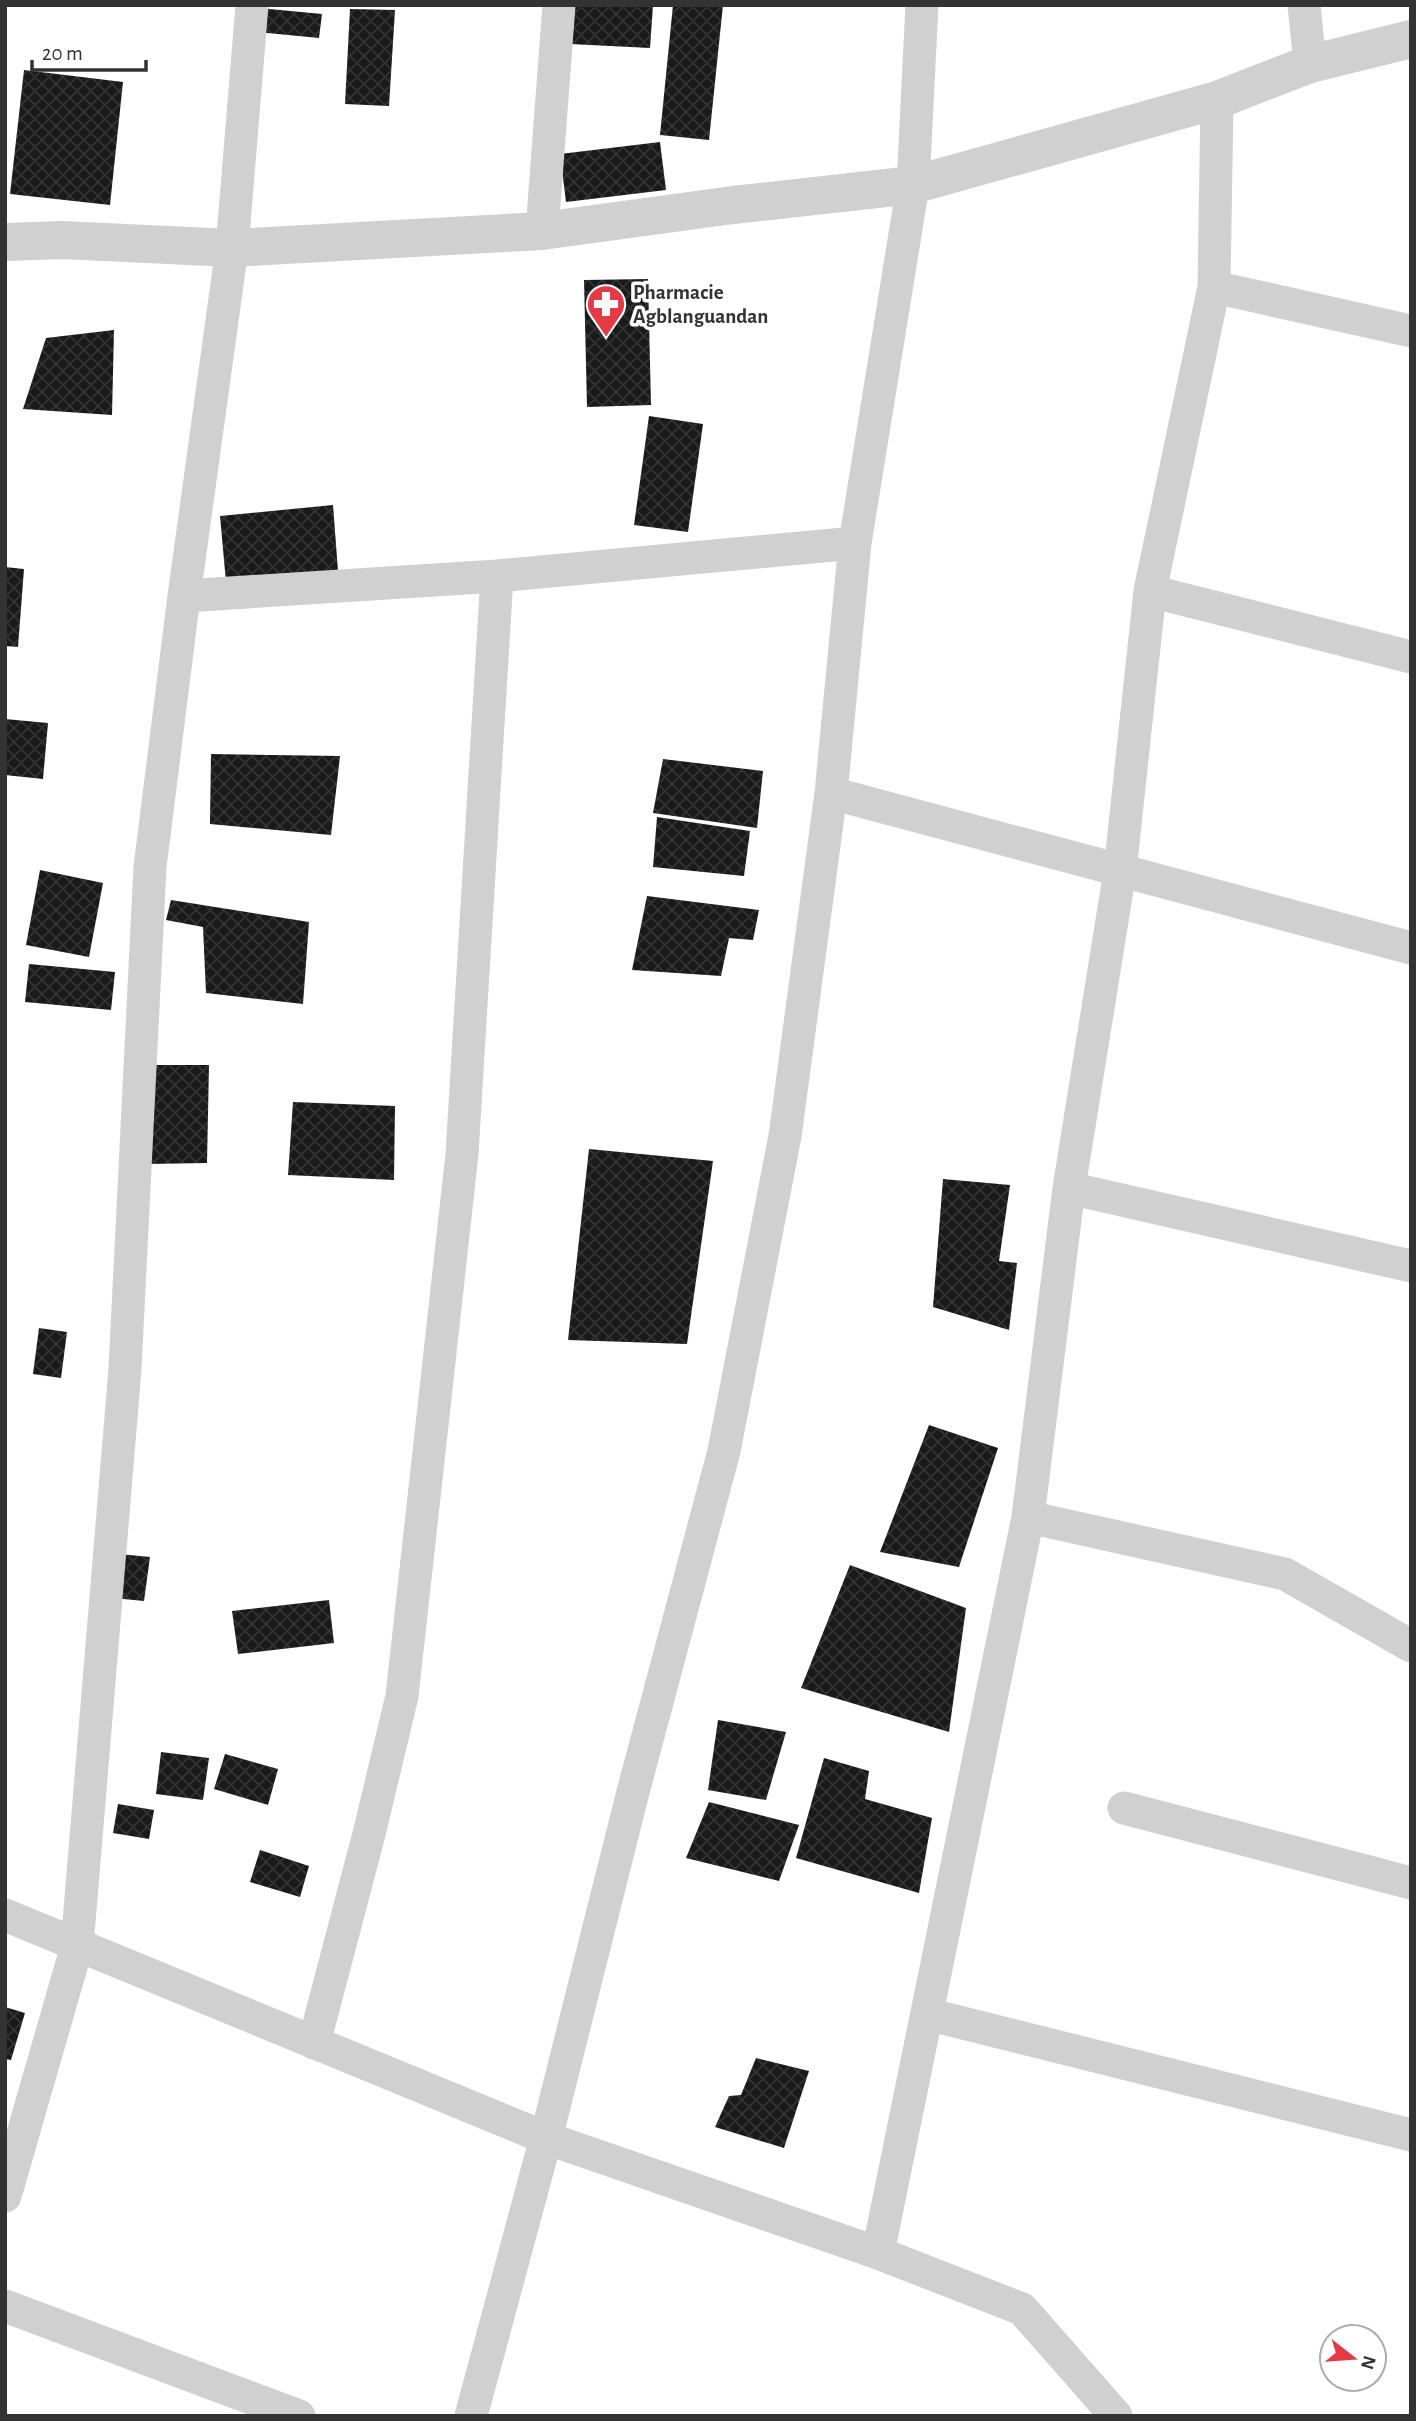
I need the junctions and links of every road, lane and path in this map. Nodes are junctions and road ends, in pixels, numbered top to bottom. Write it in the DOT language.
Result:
graph roads {
  1 [pos="252,5"];
  2 [pos="559,5"];
  3 [pos="922,5"];
  4 [pos="1304,5"];
  5 [pos="1411,39"];
  6 [pos="1310,64"];
  7 [pos="1217,100"];
  8 [pos="913,185"];
  9 [pos="542,231"];
  10 [pos="5,242"];
  11 [pos="232,248"];
  12 [pos="1214,287"];
  13 [pos="1411,331"];
  14 [pos="855,542"];
  15 [pos="497,576"];
  16 [pos="1150,591"];
  17 [pos="184,596"];
  18 [pos="1411,657"];
  19 [pos="831,793"];
  20 [pos="1120,871"];
  21 [pos="1411,948"];
  22 [pos="1069,1188"];
  23 [pos="1411,1266"];
  24 [pos="1028,1517"];
  25 [pos="1411,1646"];
  26 [pos="1124,1808"];
  27 [pos="1411,1883"];
  28 [pos="5,1915"];
  29 [pos="77,1946"];
  30 [pos="927,2014"];
  31 [pos="314,2043"];
  32 [pos="1411,2135"];
  33 [pos="546,2138"];
  34 [pos="5,2196"];
  35 [pos="877,2253"];
  36 [pos="5,2306"];
  37 [pos="299,2416"];
  38 [pos="471,2416"];
  39 [pos="1116,2416"];
  1 -- 11 [label="street"];
  2 -- 9 [label="street"];
  3 -- 8 [label="street"];
  4 -- 6 [label="street"];
  5 -- 6 [label="street"];
  6 -- 7 [label="street"];
  7 -- 8 [label="street"];
  7 -- 12 [label="street"];
  8 -- 9 [label="street"];
  8 -- 14 [label="street"];
  9 -- 11 [label="street"];
  10 -- 11 [label="street"];
  11 -- 17 [label="street"];
  12 -- 13 [label="street"];
  12 -- 16 [label="street"];
  14 -- 15 [label="street"];
  14 -- 19 [label="street"];
  15 -- 17 [label="street"];
  15 -- 31 [label="street"];
  16 -- 18 [label="street"];
  16 -- 20 [label="street"];
  17 -- 29 [label="street"];
  19 -- 20 [label="street"];
  19 -- 33 [label="street"];
  20 -- 21 [label="street"];
  20 -- 22 [label="street"];
  22 -- 23 [label="street"];
  22 -- 24 [label="street"];
  24 -- 25 [label="street"];
  24 -- 30 [label="street"];
  26 -- 27 [label="street"];
  28 -- 29 [label="street"];
  29 -- 31 [label="street"];
  29 -- 34 [label="street"];
  30 -- 32 [label="street"];
  30 -- 35 [label="street"];
  31 -- 33 [label="street"];
  33 -- 35 [label="street"];
  33 -- 38 [label="street"];
  35 -- 39 [label="street"];
  36 -- 37 [label="street"];
}
